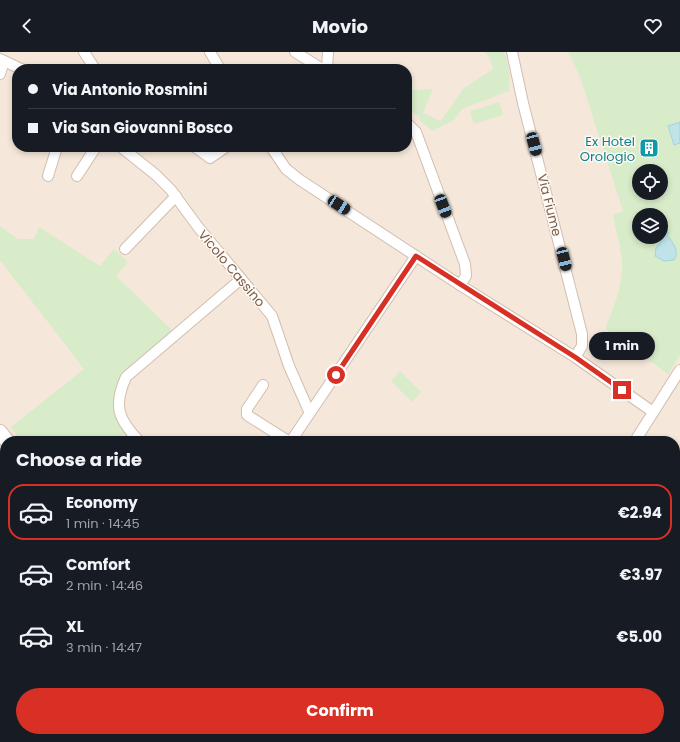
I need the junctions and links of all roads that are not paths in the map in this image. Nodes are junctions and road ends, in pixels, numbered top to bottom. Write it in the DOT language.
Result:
graph roads {
  1 [pos="84,52"];
  2 [pos="210,52"];
  3 [pos="295,52"];
  4 [pos="328,52"];
  5 [pos="512,52"];
  6 [pos="2,60"];
  7 [pos="92,64"];
  8 [pos="217,64"];
  9 [pos="314,64"];
  10 [pos="327,64"];
  11 [pos="12,65"];
  12 [pos="0,74"];
  13 [pos="412,128"];
  14 [pos="55,152"];
  15 [pos="93,152"];
  16 [pos="127,152"];
  17 [pos="202,152"];
  18 [pos="219,152"];
  19 [pos="274,152"];
  20 [pos="48,176"];
  21 [pos="77,176"];
  22 [pos="176,196"];
  23 [pos="125,250"];
  24 [pos="416,256"];
  25 [pos="241,279"];
  26 [pos="460,285"];
  27 [pos="575,357"];
  28 [pos="680,370"];
  29 [pos="263,386"];
  30 [pos="311,411"];
  31 [pos="654,412"];
  32 [pos="131,436"];
  33 [pos="280,436"];
  34 [pos="294,436"];
  35 [pos="638,436"];
  1 -- 7 [label="street"];
  2 -- 8 [label="street"];
  3 -- 9 [label="street"];
  4 -- 10 [label="street"];
  5 -- 27 [label="street, Via Fiume"];
  6 -- 11 [label="street"];
  6 -- 12 [label="street"];
  13 -- 26 [label="street"];
  14 -- 20 [label="street"];
  15 -- 21 [label="street"];
  16 -- 22 [label="street, Vicolo Cassino"];
  17 -- 18 [label="street"];
  19 -- 24 [label="street"];
  22 -- 23 [label="street"];
  22 -- 25 [label="street, Vicolo Cassino"];
  24 -- 26 [label="street"];
  24 -- 30 [label="street"];
  25 -- 30 [label="street, Vicolo Cassino"];
  25 -- 32 [label="street"];
  26 -- 27 [label="street"];
  27 -- 31 [label="street"];
  28 -- 31 [label="street"];
  29 -- 33 [label="street"];
  30 -- 34 [label="street"];
  31 -- 35 [label="street"];
}
